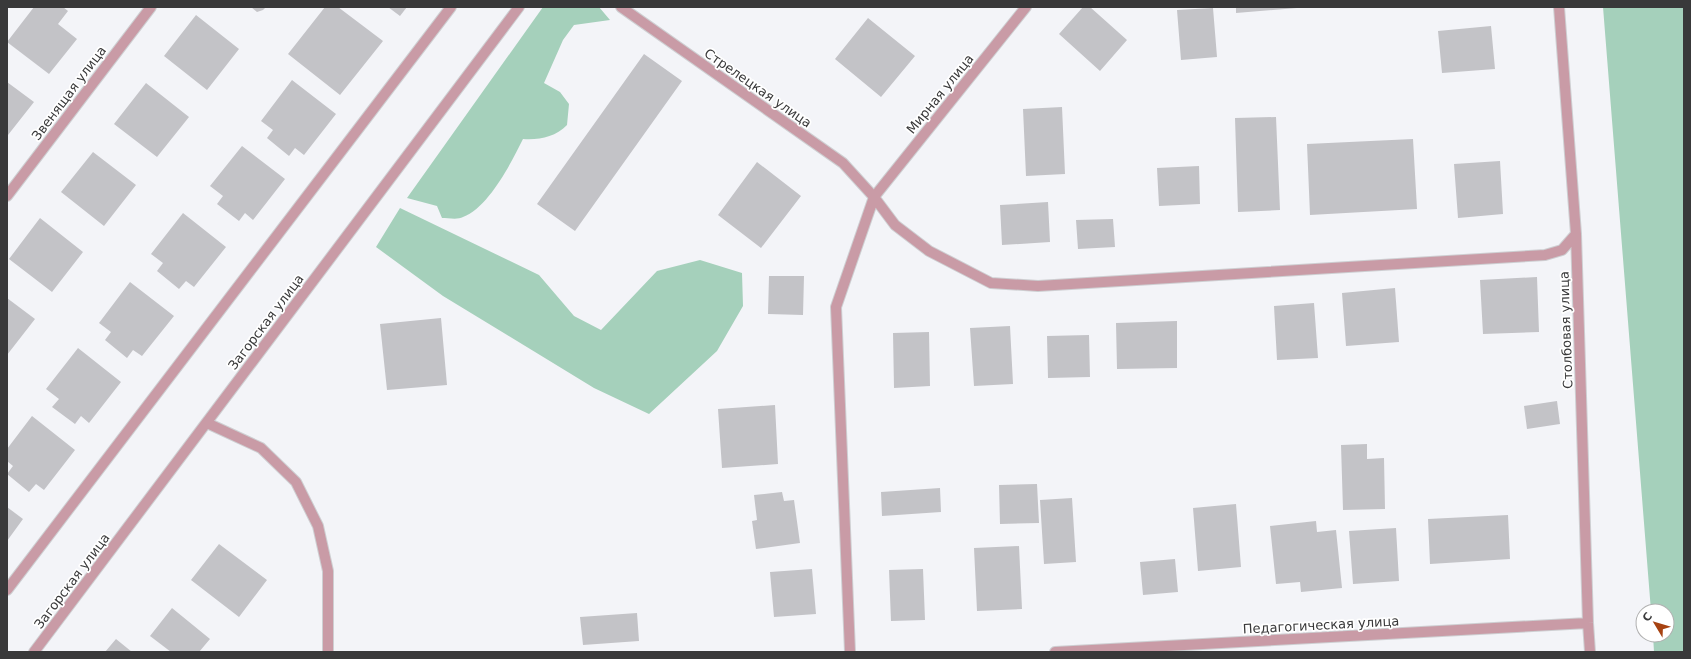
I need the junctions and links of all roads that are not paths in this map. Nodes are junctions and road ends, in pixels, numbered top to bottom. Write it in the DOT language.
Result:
graph roads {
  1 [pos="151,7"];
  2 [pos="451,7"];
  3 [pos="519,7"];
  4 [pos="621,7"];
  5 [pos="1026,7"];
  6 [pos="1559,7"];
  7 [pos="7,196"];
  8 [pos="874,197"];
  9 [pos="1576,234"];
  10 [pos="207,423"];
  11 [pos="7,590"];
  12 [pos="1588,623"];
  13 [pos="34,652"];
  14 [pos="328,652"];
  15 [pos="850,652"];
  16 [pos="1055,652"];
  17 [pos="1590,652"];
  1 -- 7 [label="street, Звенящая улица"];
  2 -- 11 [label="street"];
  3 -- 10 [label="street, Загорская улица"];
  4 -- 8 [label="street, Стрелецкая улица"];
  5 -- 8 [label="street, Мирная улица"];
  6 -- 9 [label="street, Столбовая улица"];
  8 -- 9 [label="street, Стрелецкая улица"];
  8 -- 15 [label="street, Мирная улица"];
  9 -- 12 [label="street, Столбовая улица"];
  10 -- 13 [label="street, Загорская улица"];
  10 -- 14 [label="street"];
  12 -- 16 [label="street, Педагогическая улица"];
  12 -- 17 [label="street, Столбовая улица"];
}
